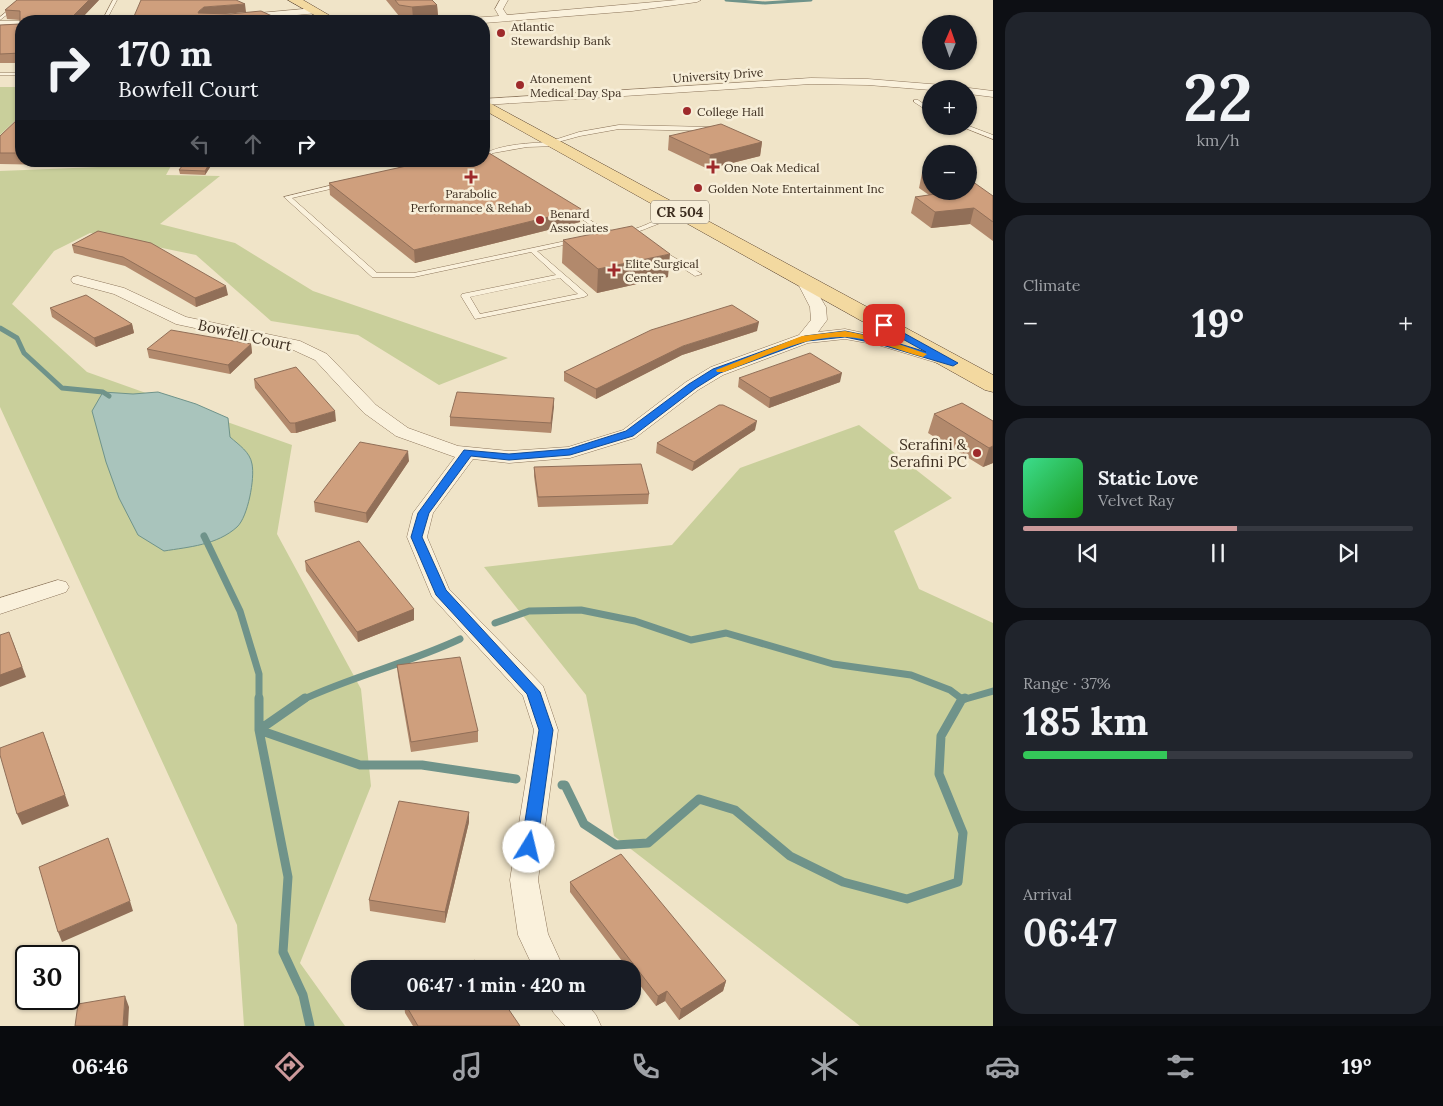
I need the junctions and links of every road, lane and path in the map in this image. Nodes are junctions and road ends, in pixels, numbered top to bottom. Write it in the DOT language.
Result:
graph roads {
  1 [pos="24,0"];
  2 [pos="115,0"];
  3 [pos="294,0"];
  4 [pos="504,0"];
  5 [pos="697,0"];
  6 [pos="315,12"];
  7 [pos="107,15"];
  8 [pos="278,15"];
  9 [pos="321,15"];
  10 [pos="504,18"];
  11 [pos="0,19"];
  12 [pos="490,19"];
  13 [pos="0,24"];
  14 [pos="15,24"];
  15 [pos="0,74"];
  16 [pos="15,74"];
  17 [pos="922,86"];
  18 [pos="977,92"];
  19 [pos="993,94"];
  20 [pos="916,101"];
  21 [pos="490,103"];
  22 [pos="922,105"];
  23 [pos="490,106"];
  24 [pos="716,129"];
  25 [pos="977,131"];
  26 [pos="993,137"];
  27 [pos="555,143"];
  28 [pos="490,152"];
  29 [pos="490,158"];
  30 [pos="496,162"];
  31 [pos="346,184"];
  32 [pos="563,204"];
  33 [pos="678,211"];
  34 [pos="630,232"];
  35 [pos="610,233"];
  36 [pos="601,235"];
  37 [pos="638,237"];
  38 [pos="583,240"];
  39 [pos="655,248"];
  40 [pos="533,251"];
  41 [pos="698,274"];
  42 [pos="562,276"];
  43 [pos="78,280"];
  44 [pos="803,280"];
  45 [pos="805,338"];
  46 [pos="953,363"];
  47 [pos="993,385"];
  48 [pos="468,452"];
  49 [pos="58,587"];
  50 [pos="0,606"];
  51 [pos="545,960"];
  52 [pos="572,1010"];
  53 [pos="585,1026"];
  1 -- 11 [label="lane"];
  2 -- 7 [label="lane"];
  3 -- 6 [label="main road"];
  4 -- 10 [label="street"];
  5 -- 10 [label="street"];
  6 -- 8 [label="street"];
  6 -- 9 [label="main road"];
  10 -- 12 [label="street"];
  13 -- 14 [label="street"];
  15 -- 16 [label="lane"];
  17 -- 21 [label="street, University Drive"];
  18 -- 19 [label="street"];
  20 -- 22 [label="lane"];
  23 -- 27 [label="main road, CR 504"];
  24 -- 27 [label="lane"];
  25 -- 26 [label="lane"];
  27 -- 28 [label="lane"];
  27 -- 33 [label="main road, CR 504"];
  29 -- 30 [label="lane"];
  31 -- 40 [label="lane"];
  32 -- 35 [label="lane"];
  33 -- 34 [label="lane"];
  33 -- 44 [label="main road, CR 504"];
  34 -- 35 [label="lane"];
  34 -- 37 [label="lane"];
  35 -- 36 [label="lane"];
  38 -- 40 [label="lane"];
  39 -- 41 [label="lane"];
  40 -- 42 [label="lane"];
  42 -- 42 [label="lane"];
  43 -- 48 [label="street, Bowfell Court"];
  44 -- 45 [label="street"];
  44 -- 46 [label="main road, CR 504"];
  45 -- 46 [label="street, Bowfell Court"];
  45 -- 48 [label="street, Bowfell Court"];
  46 -- 47 [label="main road, CR 504"];
  48 -- 51 [label="street"];
  49 -- 50 [label="street"];
  52 -- 53 [label="street"];
}
